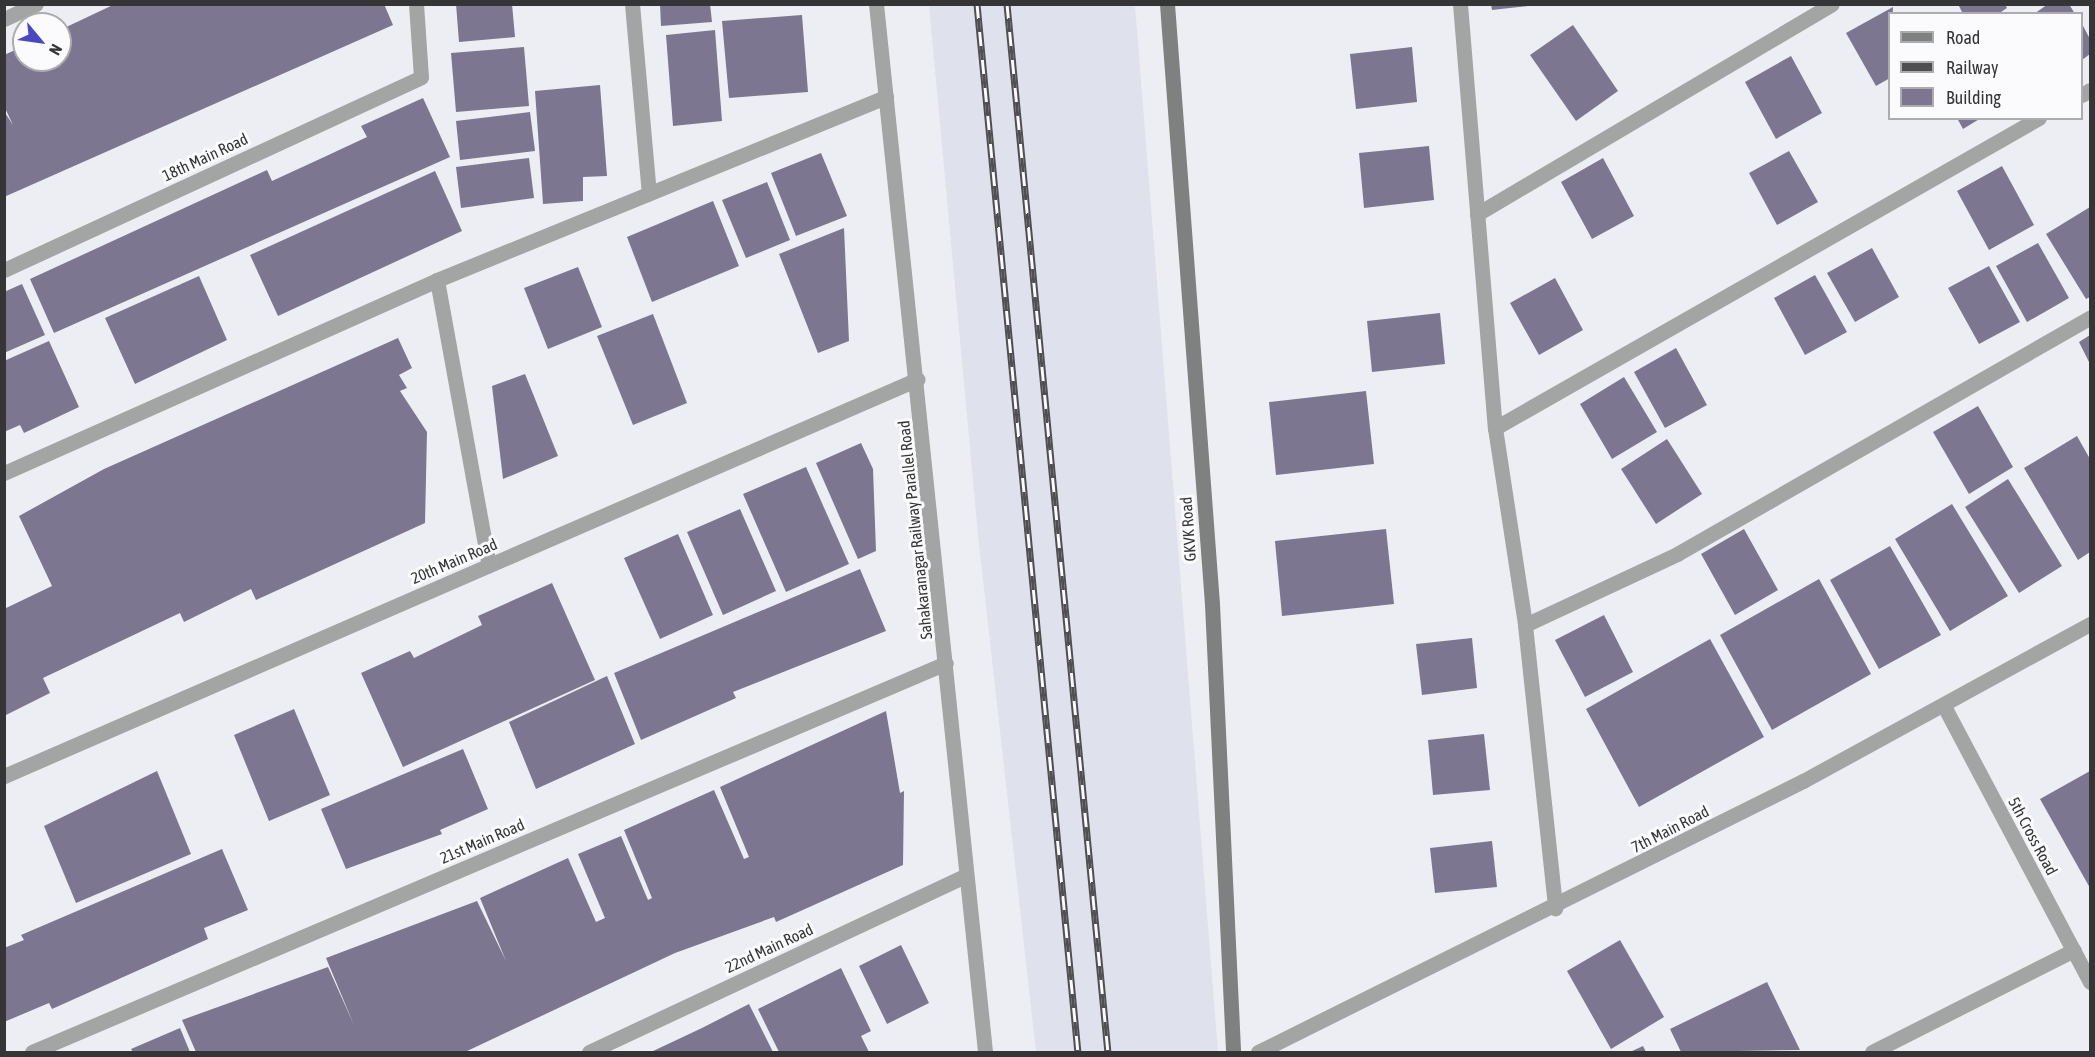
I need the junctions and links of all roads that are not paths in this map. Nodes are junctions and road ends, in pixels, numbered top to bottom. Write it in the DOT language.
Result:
graph roads {
  1 [pos="36,4"];
  2 [pos="416,4"];
  3 [pos="632,4"];
  4 [pos="876,4"];
  5 [pos="1167,4"];
  6 [pos="1460,4"];
  7 [pos="1832,4"];
  8 [pos="4,19"];
  9 [pos="886,97"];
  10 [pos="2035,120"];
  11 [pos="650,193"];
  12 [pos="1477,214"];
  13 [pos="4,270"];
  14 [pos="436,280"];
  15 [pos="2091,317"];
  16 [pos="918,379"];
  17 [pos="1495,428"];
  18 [pos="4,473"];
  19 [pos="489,565"];
  20 [pos="2091,624"];
  21 [pos="1525,625"];
  22 [pos="946,663"];
  23 [pos="1945,708"];
  24 [pos="4,776"];
  25 [pos="964,876"];
  26 [pos="1555,908"];
  27 [pos="2074,950"];
  28 [pos="2091,982"];
  29 [pos="1286,1046"];
  30 [pos="32,1053"];
  31 [pos="589,1053"];
  32 [pos="985,1053"];
  33 [pos="1233,1053"];
  34 [pos="1258,1053"];
  35 [pos="1872,1053"];
  1 -- 8 [label="street"];
  2 -- 13 [label="street, 18th Main Road"];
  3 -- 11 [label="street"];
  4 -- 9 [label="street, Sahakaranagar Railway Parallel Road"];
  5 -- 33 [label="main road, GKVK Road"];
  6 -- 12 [label="street"];
  7 -- 12 [label="street"];
  9 -- 11 [label="street"];
  9 -- 16 [label="street, Sahakaranagar Railway Parallel Road"];
  10 -- 17 [label="street"];
  11 -- 14 [label="street"];
  12 -- 17 [label="street"];
  14 -- 18 [label="street"];
  14 -- 19 [label="street"];
  15 -- 21 [label="street"];
  16 -- 19 [label="street, 20th Main Road"];
  16 -- 22 [label="street, Sahakaranagar Railway Parallel Road"];
  17 -- 21 [label="street"];
  19 -- 24 [label="street, 20th Main Road"];
  20 -- 23 [label="street, 7th Main Road"];
  21 -- 26 [label="street"];
  22 -- 25 [label="street, Sahakaranagar Railway Parallel Road"];
  22 -- 30 [label="street, 21st Main Road"];
  23 -- 26 [label="street, 7th Main Road"];
  23 -- 27 [label="street, 5th Cross Road"];
  25 -- 31 [label="street, 22nd Main Road"];
  25 -- 32 [label="street, Sahakaranagar Railway Parallel Road"];
  26 -- 29 [label="street, 7th Main Road"];
  27 -- 28 [label="street, 5th Cross Road"];
  27 -- 35 [label="street"];
  29 -- 34 [label="street, 7th Main Road"];
}
